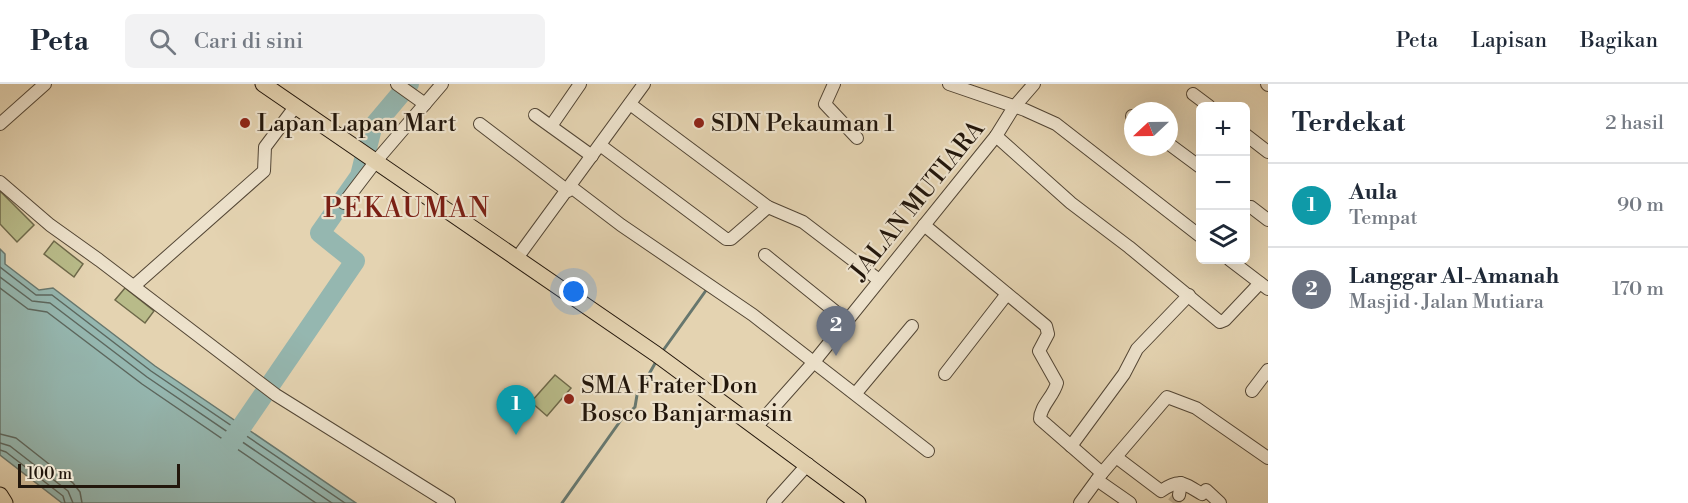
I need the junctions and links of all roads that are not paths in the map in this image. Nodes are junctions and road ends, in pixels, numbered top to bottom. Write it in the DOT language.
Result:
graph roads {
  1 [pos="45,84"];
  2 [pos="263,84"];
  3 [pos="442,84"];
  4 [pos="580,84"];
  5 [pos="644,84"];
  6 [pos="834,84"];
  7 [pos="949,84"];
  8 [pos="1034,84"];
  9 [pos="402,87"];
  10 [pos="1192,94"];
  11 [pos="1203,102"];
  12 [pos="425,104"];
  13 [pos="630,104"];
  14 [pos="295,107"];
  15 [pos="1014,107"];
  16 [pos="535,115"];
  17 [pos="0,124"];
  18 [pos="480,124"];
  19 [pos="550,126"];
  20 [pos="996,136"];
  21 [pos="857,138"];
  22 [pos="1250,139"];
  23 [pos="600,145"];
  24 [pos="1178,151"];
  25 [pos="1268,152"];
  26 [pos="592,156"];
  27 [pos="374,159"];
  28 [pos="1196,164"];
  29 [pos="0,182"];
  30 [pos="569,189"];
  31 [pos="344,203"];
  32 [pos="768,207"];
  33 [pos="1251,207"];
  34 [pos="1268,220"];
  35 [pos="924,225"];
  36 [pos="1196,233"];
  37 [pos="765,255"];
  38 [pos="517,258"];
  39 [pos="1235,264"];
  40 [pos="879,280"];
  41 [pos="134,286"];
  42 [pos="1264,286"];
  43 [pos="1007,294"];
  44 [pos="1189,296"];
  45 [pos="847,321"];
  46 [pos="912,326"];
  47 [pos="815,361"];
  48 [pos="1268,370"];
  49 [pos="945,374"];
  50 [pos="1252,392"];
  51 [pos="856,393"];
  52 [pos="756,426"];
  53 [pos="1071,446"];
  54 [pos="928,451"];
  55 [pos="1116,457"];
  56 [pos="1268,458"];
  57 [pos="808,464"];
  58 [pos="1099,477"];
  59 [pos="0,495"];
  60 [pos="5,503"];
  61 [pos="449,503"];
  62 [pos="773,503"];
  63 [pos="858,503"];
  64 [pos="1080,503"];
  65 [pos="1130,503"];
  66 [pos="1220,503"];
  1 -- 17 [label="street"];
  2 -- 14 [label="main road"];
  3 -- 12 [label="street"];
  4 -- 19 [label="street"];
  5 -- 13 [label="street"];
  6 -- 21 [label="street"];
  7 -- 15 [label="street"];
  8 -- 15 [label="street, JALAN MUTIARA"];
  9 -- 12 [label="street"];
  10 -- 11 [label="street"];
  12 -- 27 [label="street"];
  13 -- 23 [label="street"];
  13 -- 32 [label="street"];
  14 -- 27 [label="main road"];
  14 -- 41 [label="street"];
  15 -- 20 [label="street, JALAN MUTIARA"];
  15 -- 36 [label="street"];
  16 -- 19 [label="street"];
  18 -- 30 [label="street"];
  19 -- 26 [label="street"];
  20 -- 35 [label="street, JALAN MUTIARA"];
  20 -- 44 [label="street"];
  22 -- 25 [label="street"];
  23 -- 26 [label="street"];
  23 -- 32 [label="street"];
  24 -- 28 [label="street"];
  26 -- 30 [label="street"];
  27 -- 31 [label="street"];
  27 -- 38 [label="main road"];
  29 -- 41 [label="street"];
  30 -- 38 [label="street"];
  30 -- 47 [label="street"];
  32 -- 40 [label="street"];
  33 -- 34 [label="street"];
  35 -- 40 [label="street, JALAN MUTIARA"];
  35 -- 43 [label="street"];
  37 -- 45 [label="street"];
  38 -- 52 [label="main road"];
  39 -- 42 [label="street"];
  40 -- 45 [label="street, JALAN MUTIARA"];
  41 -- 61 [label="street"];
  42 -- 44 [label="street"];
  43 -- 49 [label="street"];
  43 -- 53 [label="street"];
  44 -- 53 [label="street"];
  45 -- 47 [label="street, JALAN MUTIARA"];
  46 -- 51 [label="street"];
  47 -- 51 [label="street"];
  47 -- 52 [label="street, JALAN MUTIARA"];
  48 -- 50 [label="street"];
  51 -- 54 [label="street"];
  52 -- 57 [label="main road"];
  53 -- 58 [label="street"];
  55 -- 56 [label="street"];
  55 -- 58 [label="street"];
  55 -- 66 [label="street"];
  57 -- 62 [label="street"];
  57 -- 63 [label="main road"];
  58 -- 64 [label="street"];
  58 -- 65 [label="street"];
  59 -- 60 [label="main road"];
}
